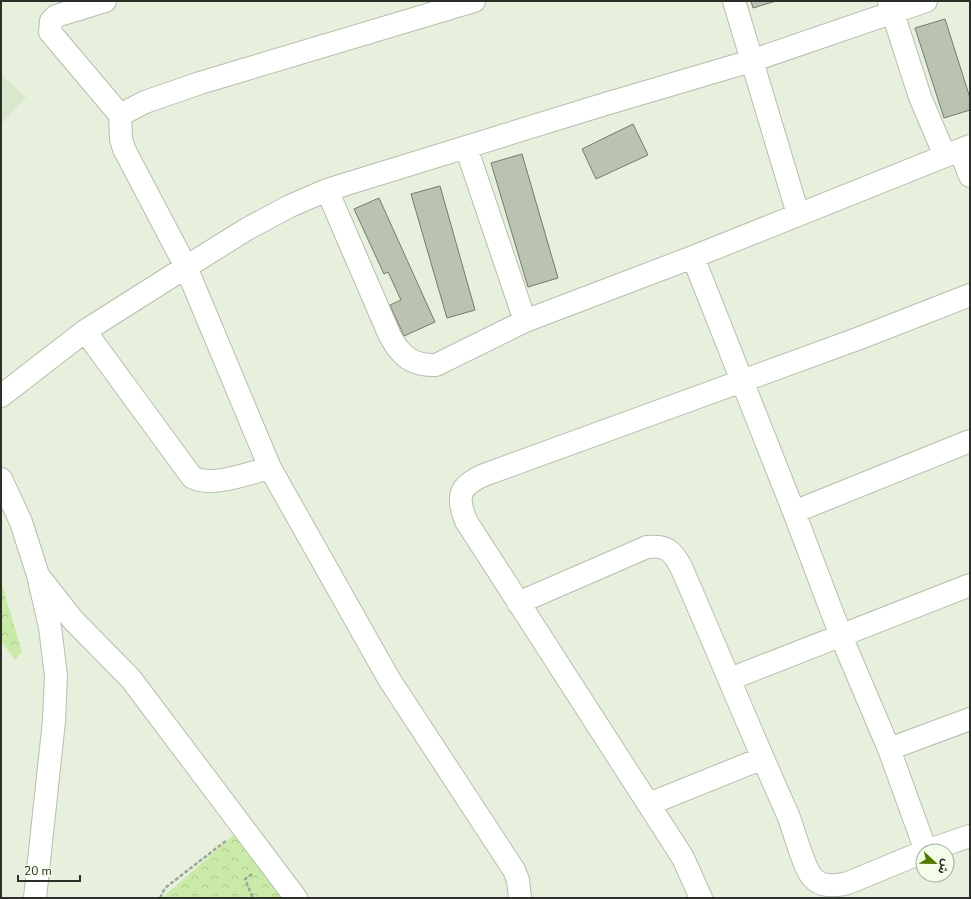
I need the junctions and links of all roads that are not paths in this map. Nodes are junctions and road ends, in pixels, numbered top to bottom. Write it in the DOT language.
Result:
graph roads {
  1 [pos="106,1"];
  2 [pos="474,1"];
  3 [pos="734,1"];
  4 [pos="926,1"];
  5 [pos="891,6"];
  6 [pos="751,61"];
  7 [pos="120,115"];
  8 [pos="466,147"];
  9 [pos="958,150"];
  10 [pos="970,176"];
  11 [pos="328,190"];
  12 [pos="798,214"];
  13 [pos="693,257"];
  14 [pos="186,266"];
  15 [pos="970,295"];
  16 [pos="525,321"];
  17 [pos="85,331"];
  18 [pos="741,381"];
  19 [pos="1,396"];
  20 [pos="970,441"];
  21 [pos="270,468"];
  22 [pos="1,479"];
  23 [pos="794,512"];
  24 [pos="38,575"];
  25 [pos="970,585"];
  26 [pos="518,603"];
  27 [pos="841,636"];
  28 [pos="730,679"];
  29 [pos="970,719"];
  30 [pos="889,749"];
  31 [pos="762,758"];
  32 [pos="649,804"];
  33 [pos="970,836"];
  34 [pos="923,843"];
  35 [pos="949,843"];
  36 [pos="915,855"];
  37 [pos="35,898"];
  38 [pos="296,898"];
  39 [pos="520,898"];
  40 [pos="702,898"];
  1 -- 7 [label="street"];
  2 -- 7 [label="street"];
  3 -- 6 [label="street"];
  4 -- 5 [label="street"];
  5 -- 6 [label="street"];
  5 -- 9 [label="street"];
  6 -- 8 [label="street"];
  6 -- 12 [label="street"];
  7 -- 14 [label="street"];
  8 -- 11 [label="street"];
  8 -- 16 [label="street"];
  9 -- 10 [label="street"];
  9 -- 12 [label="street"];
  11 -- 14 [label="street"];
  11 -- 16 [label="street"];
  12 -- 13 [label="street"];
  13 -- 16 [label="street"];
  13 -- 18 [label="street"];
  14 -- 17 [label="street"];
  14 -- 21 [label="street"];
  15 -- 18 [label="street"];
  17 -- 19 [label="street"];
  17 -- 21 [label="street"];
  18 -- 23 [label="street"];
  18 -- 26 [label="street"];
  20 -- 23 [label="street"];
  21 -- 39 [label="street"];
  22 -- 24 [label="street"];
  23 -- 27 [label="street"];
  24 -- 37 [label="street"];
  24 -- 38 [label="street"];
  25 -- 27 [label="street"];
  26 -- 28 [label="street"];
  26 -- 32 [label="street"];
  27 -- 28 [label="street"];
  27 -- 30 [label="street"];
  28 -- 31 [label="street"];
  29 -- 30 [label="street"];
  30 -- 34 [label="street"];
  31 -- 32 [label="street"];
  31 -- 36 [label="street"];
  32 -- 40 [label="street"];
  33 -- 35 [label="street"];
}
